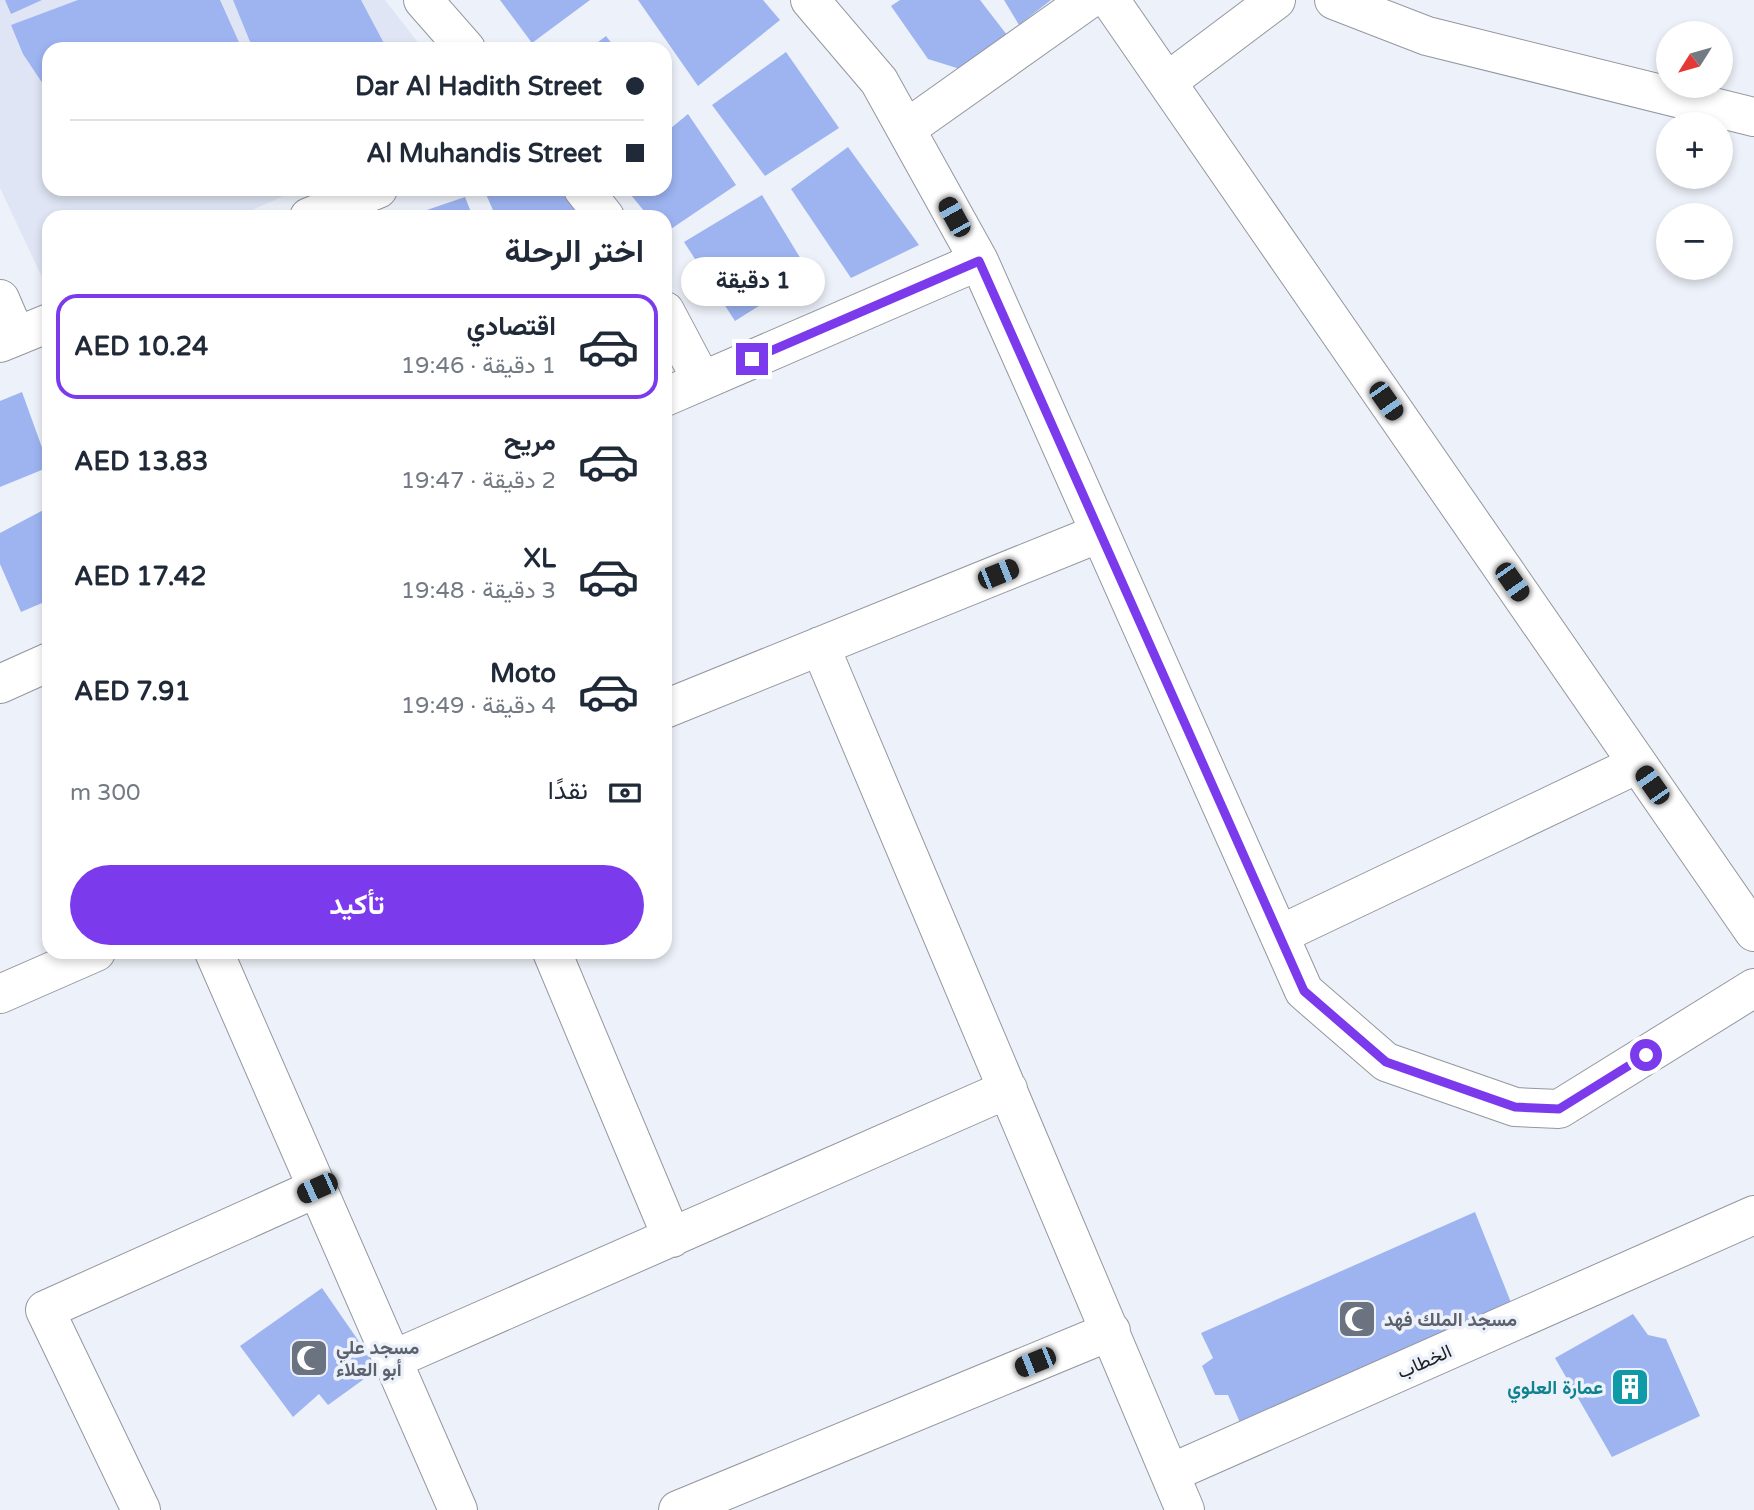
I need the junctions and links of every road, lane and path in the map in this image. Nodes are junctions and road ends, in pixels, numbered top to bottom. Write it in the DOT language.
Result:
graph roads {
  1 [pos="423,0"];
  2 [pos="810,0"];
  3 [pos="1088,0"];
  4 [pos="1110,0"];
  5 [pos="1276,0"];
  6 [pos="1334,0"];
  7 [pos="460,42"];
  8 [pos="1167,82"];
  9 [pos="1754,117"];
  10 [pos="906,130"];
  11 [pos="361,196"];
  12 [pos="588,196"];
  13 [pos="326,210"];
  14 [pos="600,210"];
  15 [pos="979,261"];
  16 [pos="0,299"];
  17 [pos="672,324"];
  18 [pos="22,334"];
  19 [pos="702,381"];
  20 [pos="672,394"];
  21 [pos="1100,533"];
  22 [pos="820,646"];
  23 [pos="42,665"];
  24 [pos="0,684"];
  25 [pos="672,706"];
  26 [pos="1638,764"];
  27 [pos="1754,932"];
  28 [pos="1279,935"];
  29 [pos="80,959"];
  30 [pos="217,959"];
  31 [pos="555,959"];
  32 [pos="1754,988"];
  33 [pos="0,995"];
  34 [pos="1008,1089"];
  35 [pos="317,1188"];
  36 [pos="1754,1215"];
  37 [pos="671,1238"];
  38 [pos="1111,1331"];
  39 [pos="393,1360"];
  40 [pos="1171,1473"];
  41 [pos="141,1510"];
  42 [pos="458,1510"];
  43 [pos="678,1510"];
  44 [pos="1185,1510"];
  1 -- 7 [label="street"];
  2 -- 10 [label="street"];
  3 -- 10 [label="street"];
  4 -- 8 [label="street"];
  5 -- 8 [label="street"];
  6 -- 9 [label="street"];
  8 -- 26 [label="street"];
  10 -- 15 [label="street"];
  11 -- 13 [label="street"];
  12 -- 14 [label="street"];
  15 -- 19 [label="street"];
  15 -- 21 [label="street"];
  16 -- 18 [label="street"];
  17 -- 19 [label="street"];
  19 -- 20 [label="street"];
  21 -- 22 [label="street"];
  21 -- 28 [label="street"];
  22 -- 25 [label="street"];
  22 -- 34 [label="street"];
  23 -- 24 [label="street"];
  26 -- 27 [label="street"];
  26 -- 28 [label="street"];
  28 -- 32 [label="street"];
  29 -- 33 [label="street"];
  30 -- 35 [label="street"];
  31 -- 37 [label="street"];
  34 -- 37 [label="street"];
  34 -- 38 [label="street"];
  35 -- 39 [label="street"];
  35 -- 41 [label="street"];
  36 -- 40 [label="street, الخطاب"];
  37 -- 39 [label="street"];
  38 -- 40 [label="street"];
  38 -- 43 [label="street"];
  39 -- 42 [label="street"];
  40 -- 44 [label="street"];
}
